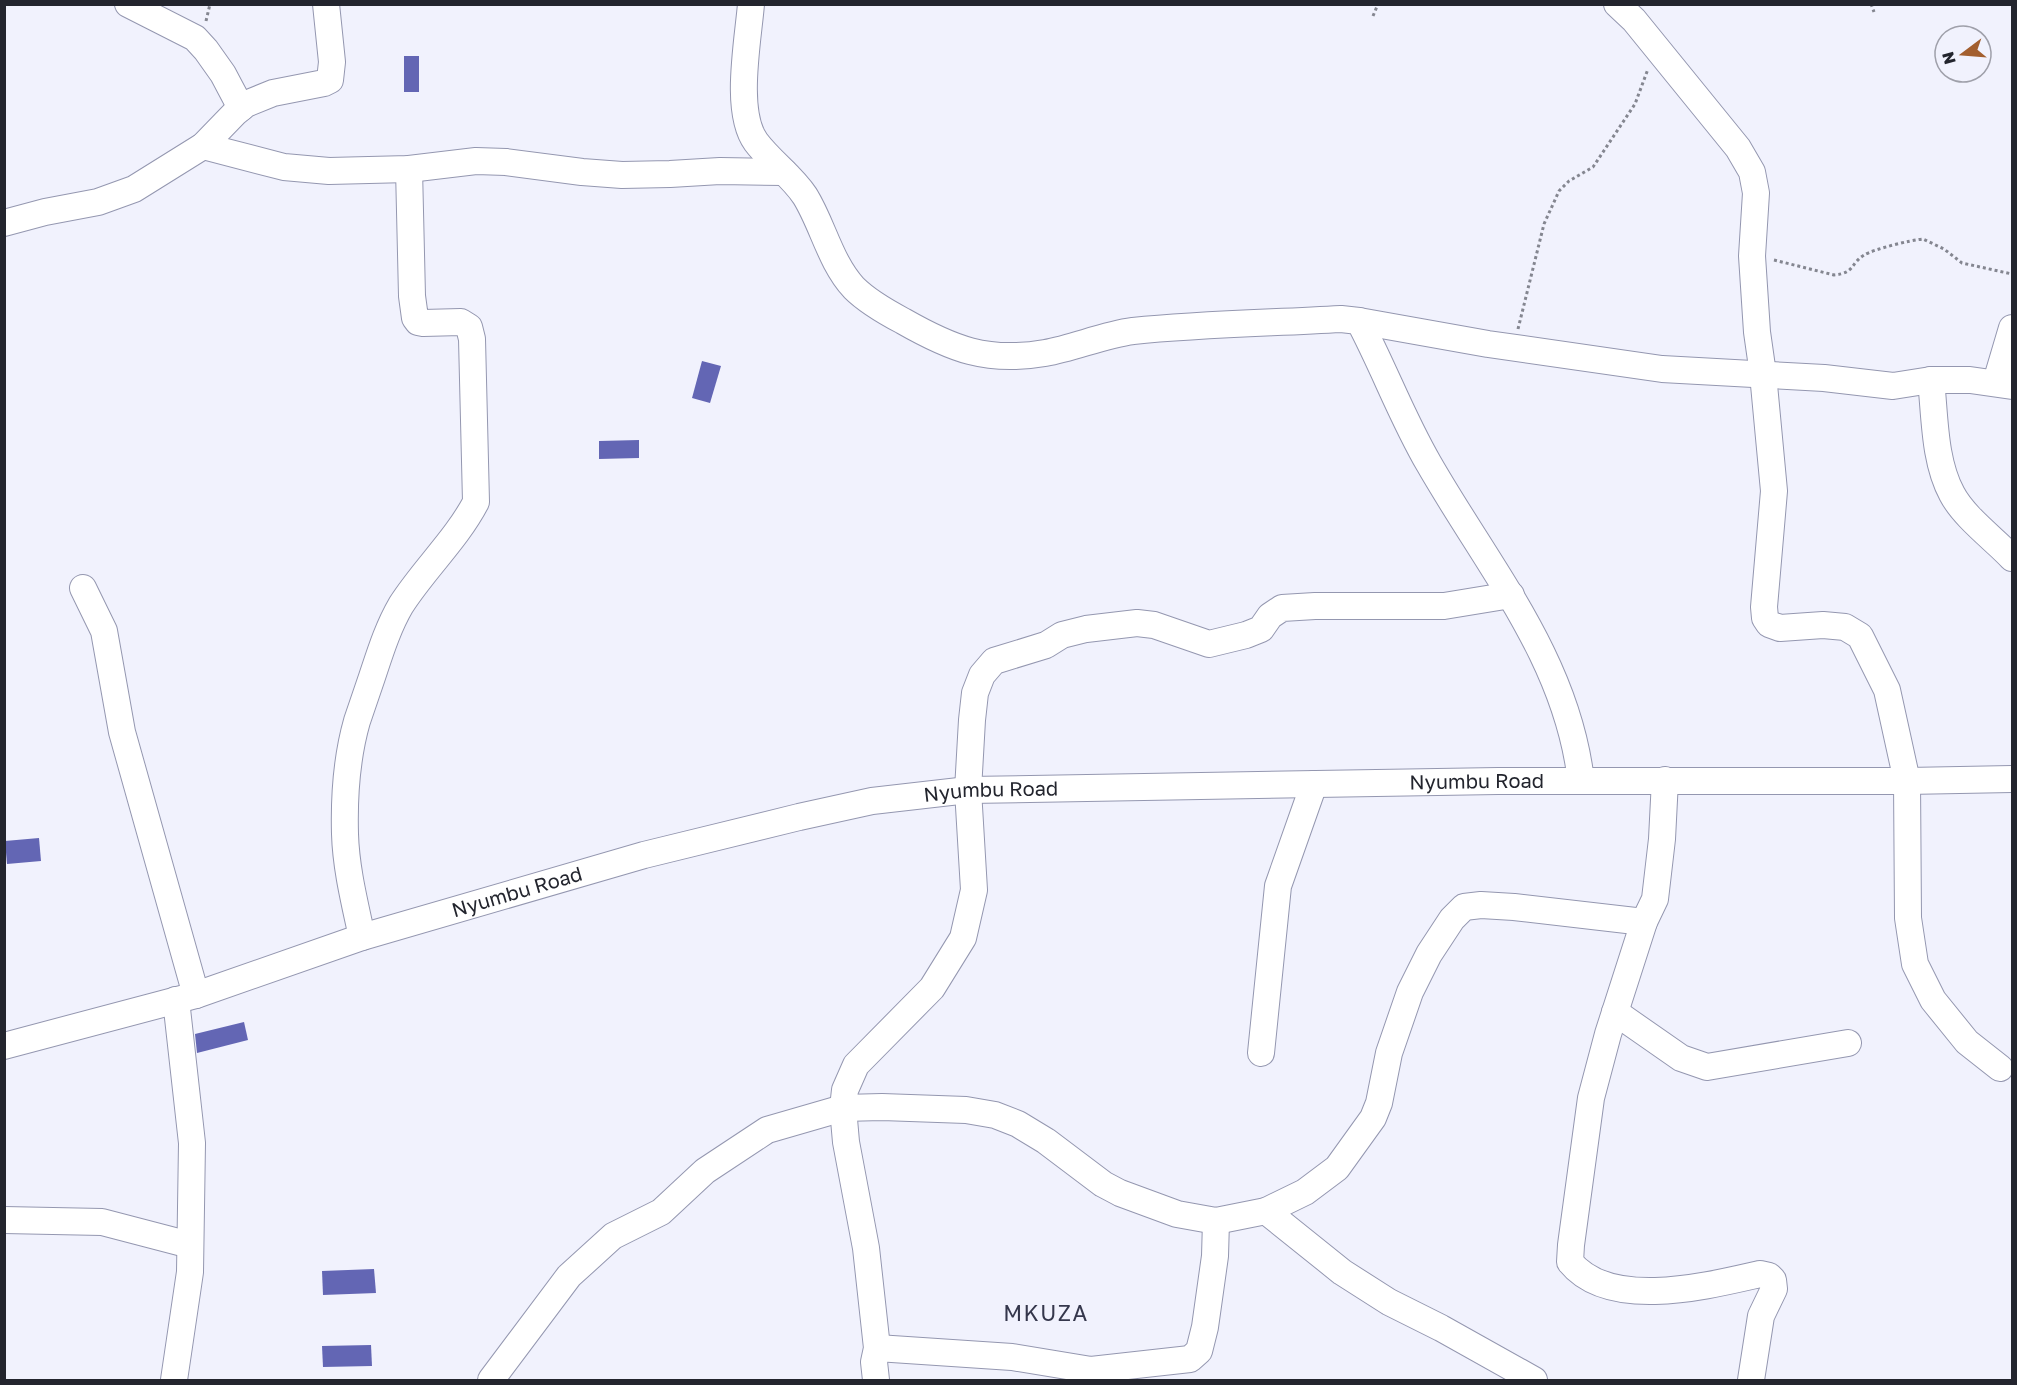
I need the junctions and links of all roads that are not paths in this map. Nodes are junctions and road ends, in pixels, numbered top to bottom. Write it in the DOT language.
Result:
graph roads {
  1 [pos="128,4"];
  2 [pos="326,4"];
  3 [pos="751,4"];
  4 [pos="1627,10"];
  5 [pos="241,108"];
  6 [pos="203,146"];
  7 [pos="409,169"];
  8 [pos="784,172"];
  9 [pos="4,223"];
  10 [pos="1359,321"];
  11 [pos="2013,328"];
  12 [pos="1763,374"];
  13 [pos="1931,380"];
  14 [pos="2004,384"];
  15 [pos="2013,558"];
  16 [pos="83,588"];
  17 [pos="1511,595"];
  18 [pos="2013,779"];
  19 [pos="1581,780"];
  20 [pos="1665,780"];
  21 [pos="1907,781"];
  22 [pos="1314,784"];
  23 [pos="968,790"];
  24 [pos="1644,922"];
  25 [pos="362,938"];
  26 [pos="186,998"];
  27 [pos="1615,1012"];
  28 [pos="1848,1043"];
  29 [pos="4,1046"];
  30 [pos="1261,1053"];
  31 [pos="2000,1068"];
  32 [pos="843,1108"];
  33 [pos="1266,1211"];
  34 [pos="4,1220"];
  35 [pos="1216,1221"];
  36 [pos="190,1245"];
  37 [pos="877,1348"];
  38 [pos="1093,1375"];
  39 [pos="174,1380"];
  40 [pos="491,1380"];
  41 [pos="876,1380"];
  42 [pos="1534,1380"];
  43 [pos="1751,1380"];
  1 -- 5 [label="street"];
  2 -- 5 [label="street"];
  3 -- 8 [label="street"];
  4 -- 12 [label="street"];
  5 -- 6 [label="street"];
  6 -- 7 [label="street"];
  6 -- 9 [label="street"];
  7 -- 8 [label="street"];
  7 -- 25 [label="street"];
  8 -- 10 [label="street"];
  10 -- 12 [label="street"];
  10 -- 17 [label="street"];
  11 -- 14 [label="street"];
  12 -- 13 [label="street"];
  12 -- 21 [label="street"];
  13 -- 14 [label="street"];
  13 -- 15 [label="street"];
  16 -- 26 [label="street"];
  17 -- 19 [label="street"];
  17 -- 23 [label="street"];
  18 -- 21 [label="street, Nyumbu Road"];
  19 -- 20 [label="street, Nyumbu Road"];
  19 -- 22 [label="street, Nyumbu Road"];
  20 -- 21 [label="street, Nyumbu Road"];
  20 -- 24 [label="street"];
  21 -- 31 [label="street"];
  22 -- 23 [label="street, Nyumbu Road"];
  22 -- 30 [label="street"];
  23 -- 25 [label="street, Nyumbu Road"];
  23 -- 32 [label="street"];
  24 -- 27 [label="street"];
  24 -- 33 [label="street"];
  25 -- 26 [label="street, Nyumbu Road"];
  26 -- 29 [label="street, Nyumbu Road"];
  26 -- 36 [label="street"];
  27 -- 28 [label="street"];
  27 -- 43 [label="street"];
  32 -- 35 [label="street"];
  32 -- 37 [label="street"];
  32 -- 40 [label="street"];
  33 -- 35 [label="street"];
  33 -- 42 [label="street"];
  34 -- 36 [label="street"];
  35 -- 38 [label="street"];
  36 -- 39 [label="street"];
  37 -- 38 [label="street"];
  37 -- 41 [label="street"];
}
